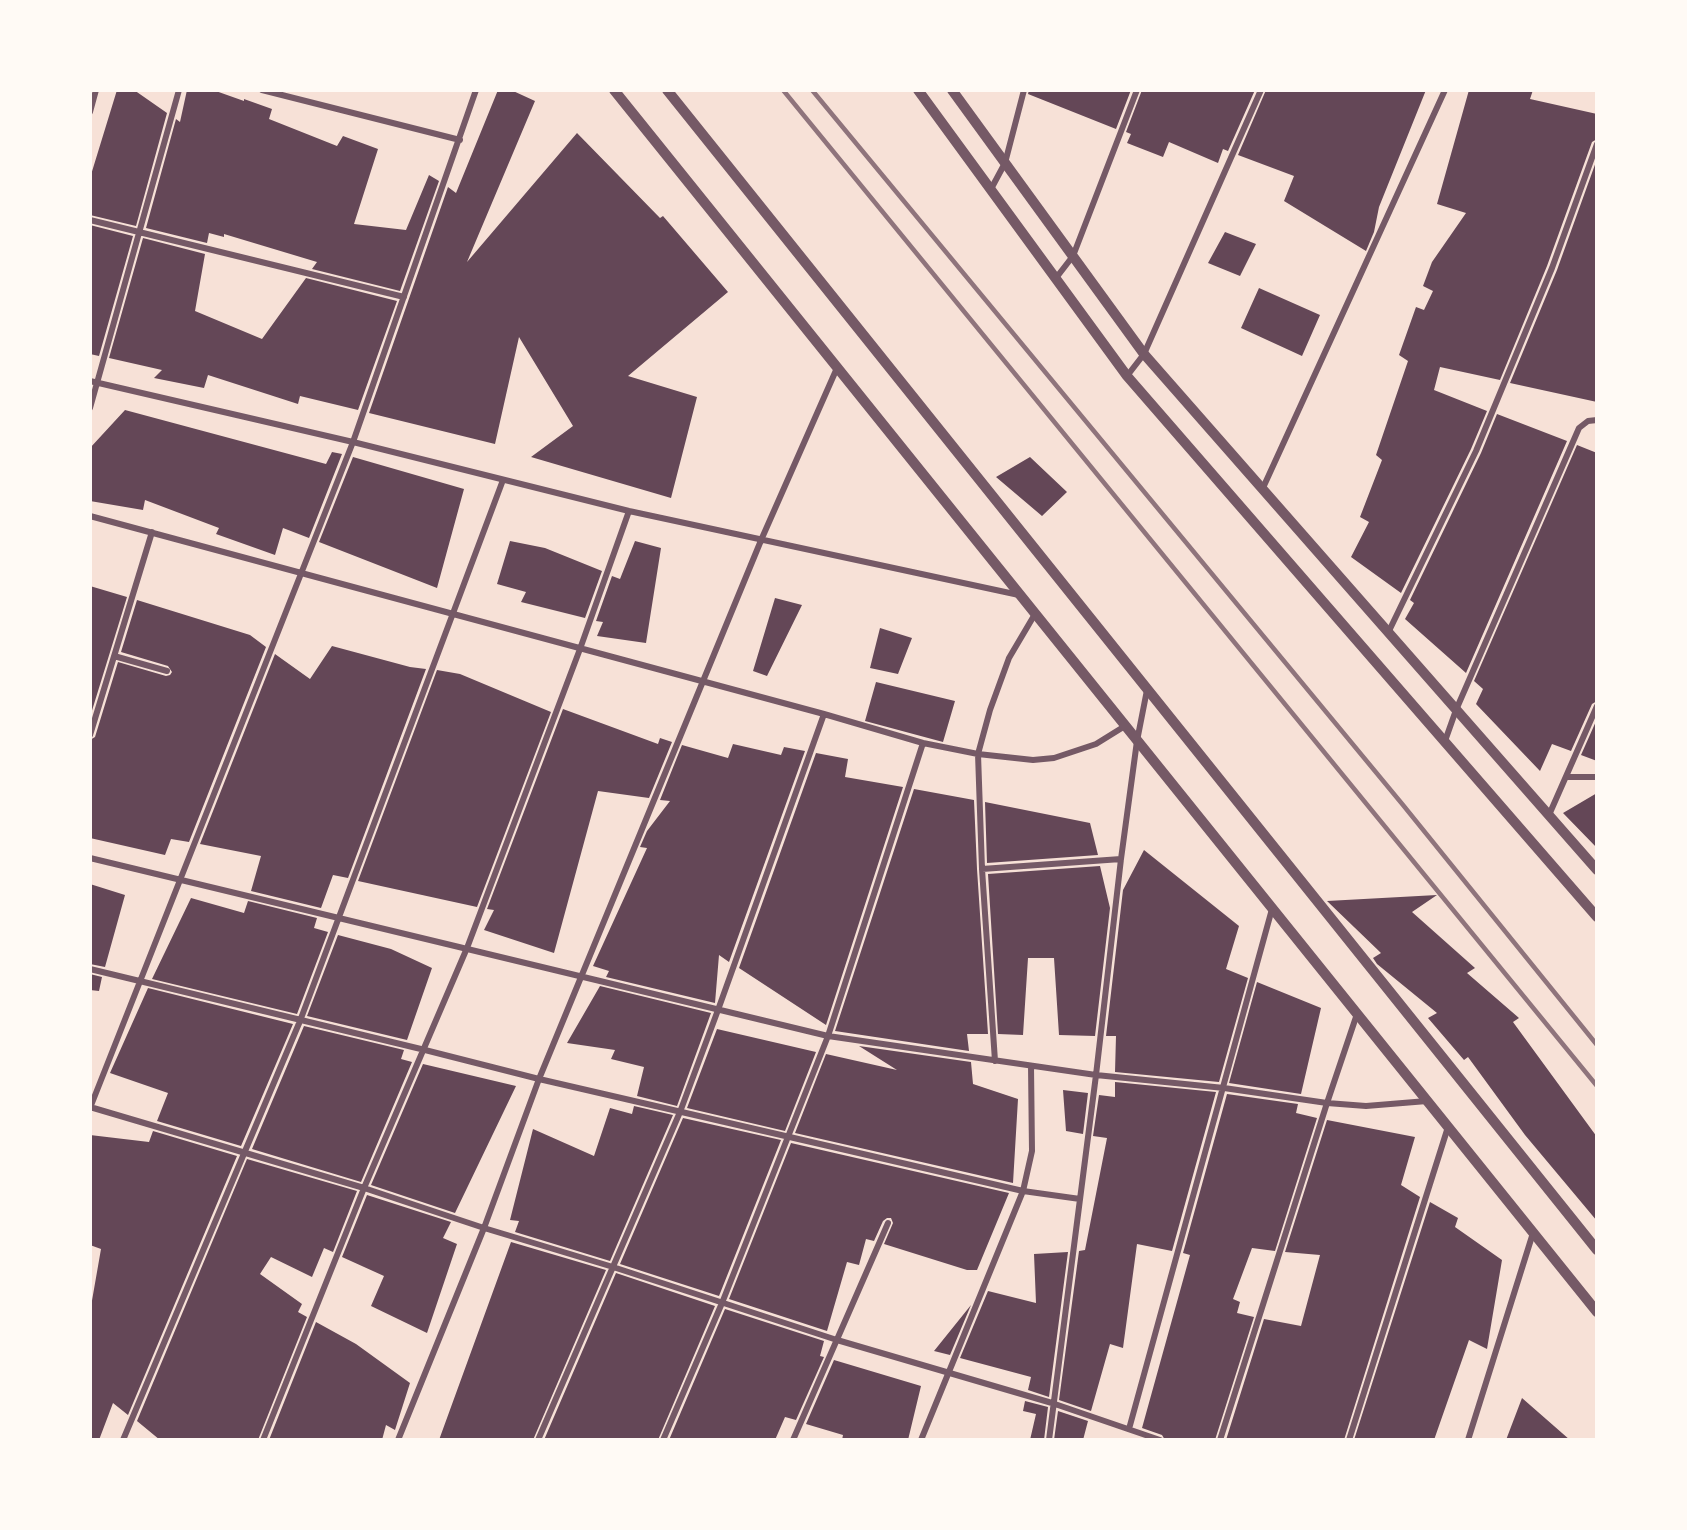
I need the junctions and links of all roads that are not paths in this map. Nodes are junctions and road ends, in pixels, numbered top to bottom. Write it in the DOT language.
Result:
graph roads {
  1 [pos="96,90"];
  2 [pos="178,90"];
  3 [pos="261,90"];
  4 [pos="476,90"];
  5 [pos="614,90"];
  6 [pos="667,90"];
  7 [pos="918,90"];
  8 [pos="952,90"];
  9 [pos="1024,90"];
  10 [pos="1137,90"];
  11 [pos="1261,90"];
  12 [pos="1445,90"];
  13 [pos="90,112"];
  14 [pos="459,140"];
  15 [pos="1597,144"];
  16 [pos="1005,163"];
  17 [pos="991,189"];
  18 [pos="90,220"];
  19 [pos="139,232"];
  20 [pos="1073,256"];
  21 [pos="1056,278"];
  22 [pos="404,297"];
  23 [pos="1144,354"];
  24 [pos="837,368"];
  25 [pos="1127,376"];
  26 [pos="93,382"];
  27 [pos="90,408"];
  28 [pos="1597,420"];
  29 [pos="353,442"];
  30 [pos="503,480"];
  31 [pos="1262,490"];
  32 [pos="628,511"];
  33 [pos="90,516"];
  34 [pos="152,532"];
  35 [pos="762,538"];
  36 [pos="300,572"];
  37 [pos="1019,595"];
  38 [pos="1035,614"];
  39 [pos="451,615"];
  40 [pos="1388,633"];
  41 [pos="580,649"];
  42 [pos="114,656"];
  43 [pos="167,671"];
  44 [pos="703,682"];
  45 [pos="1147,689"];
  46 [pos="1597,706"];
  47 [pos="1456,710"];
  48 [pos="824,714"];
  49 [pos="1125,726"];
  50 [pos="90,735"];
  51 [pos="1137,741"];
  52 [pos="1445,742"];
  53 [pos="923,743"];
  54 [pos="978,754"];
  55 [pos="1566,777"];
  56 [pos="1597,777"];
  57 [pos="1549,816"];
  58 [pos="90,858"];
  59 [pos="1121,859"];
  60 [pos="982,869"];
  61 [pos="1597,870"];
  62 [pos="179,880"];
  63 [pos="1272,909"];
  64 [pos="338,917"];
  65 [pos="1597,917"];
  66 [pos="467,948"];
  67 [pos="90,969"];
  68 [pos="581,976"];
  69 [pos="139,981"];
  70 [pos="718,1010"];
  71 [pos="1357,1014"];
  72 [pos="300,1021"];
  73 [pos="828,1036"];
  74 [pos="424,1050"];
  75 [pos="995,1061"];
  76 [pos="1031,1066"];
  77 [pos="1096,1075"];
  78 [pos="539,1079"];
  79 [pos="1224,1088"];
  80 [pos="1427,1101"];
  81 [pos="1327,1102"];
  82 [pos="90,1108"];
  83 [pos="680,1112"];
  84 [pos="1448,1127"];
  85 [pos="788,1136"];
  86 [pos="245,1152"];
  87 [pos="364,1188"];
  88 [pos="1023,1191"];
  89 [pos="1080,1199"];
  90 [pos="888,1223"];
  91 [pos="484,1228"];
  92 [pos="1533,1233"];
  93 [pos="1597,1250"];
  94 [pos="613,1267"];
  95 [pos="722,1303"];
  96 [pos="1597,1312"];
  97 [pos="837,1340"];
  98 [pos="949,1373"];
  99 [pos="1053,1403"];
  100 [pos="1129,1430"];
  101 [pos="123,1440"];
  102 [pos="263,1440"];
  103 [pos="398,1440"];
  104 [pos="538,1440"];
  105 [pos="663,1440"];
  106 [pos="793,1440"];
  107 [pos="921,1440"];
  108 [pos="1049,1440"];
  109 [pos="1160,1440"];
  110 [pos="1220,1440"];
  111 [pos="1349,1440"];
  112 [pos="1468,1440"];
  1 -- 13 [label="street"];
  2 -- 19 [label="street"];
  3 -- 14 [label="street"];
  4 -- 14 [label="street"];
  5 -- 24 [label="street"];
  6 -- 45 [label="street"];
  7 -- 17 [label="street"];
  8 -- 16 [label="street"];
  9 -- 16 [label="street"];
  10 -- 20 [label="street"];
  11 -- 23 [label="street"];
  12 -- 31 [label="street"];
  14 -- 22 [label="street"];
  15 -- 40 [label="street"];
  16 -- 17 [label="street"];
  16 -- 20 [label="street"];
  17 -- 21 [label="street"];
  18 -- 19 [label="street"];
  19 -- 22 [label="street"];
  19 -- 26 [label="street"];
  20 -- 21 [label="street"];
  20 -- 23 [label="street"];
  21 -- 25 [label="street"];
  22 -- 29 [label="street"];
  23 -- 25 [label="street"];
  23 -- 31 [label="street"];
  24 -- 35 [label="street"];
  24 -- 37 [label="street"];
  25 -- 52 [label="street"];
  26 -- 27 [label="street"];
  26 -- 29 [label="street"];
  28 -- 47 [label="street"];
  29 -- 30 [label="street"];
  29 -- 36 [label="street"];
  30 -- 32 [label="street"];
  30 -- 39 [label="street"];
  31 -- 40 [label="street"];
  32 -- 35 [label="street"];
  32 -- 41 [label="street"];
  33 -- 34 [label="street"];
  34 -- 36 [label="street"];
  34 -- 42 [label="street"];
  35 -- 37 [label="street"];
  35 -- 44 [label="street"];
  36 -- 39 [label="street"];
  36 -- 62 [label="street"];
  37 -- 38 [label="street"];
  38 -- 49 [label="street"];
  38 -- 54 [label="street"];
  39 -- 41 [label="street"];
  39 -- 64 [label="street"];
  40 -- 47 [label="street"];
  41 -- 44 [label="street"];
  41 -- 66 [label="street"];
  42 -- 43 [label="street"];
  42 -- 50 [label="street"];
  44 -- 48 [label="street"];
  44 -- 68 [label="street"];
  45 -- 51 [label="street"];
  45 -- 93 [label="street"];
  46 -- 55 [label="street"];
  47 -- 52 [label="street"];
  47 -- 57 [label="street"];
  48 -- 53 [label="street"];
  48 -- 70 [label="street"];
  49 -- 51 [label="street"];
  49 -- 54 [label="street"];
  51 -- 59 [label="street"];
  51 -- 63 [label="street"];
  52 -- 65 [label="street"];
  53 -- 54 [label="street"];
  53 -- 73 [label="street"];
  54 -- 60 [label="street"];
  55 -- 56 [label="street"];
  55 -- 57 [label="street"];
  57 -- 61 [label="street"];
  58 -- 62 [label="street"];
  59 -- 60 [label="street"];
  59 -- 77 [label="street"];
  60 -- 75 [label="street"];
  62 -- 64 [label="street"];
  62 -- 69 [label="street"];
  63 -- 71 [label="street"];
  63 -- 79 [label="street"];
  64 -- 66 [label="street"];
  64 -- 72 [label="street"];
  66 -- 68 [label="street"];
  66 -- 74 [label="street"];
  67 -- 69 [label="street"];
  68 -- 70 [label="street"];
  68 -- 78 [label="street"];
  69 -- 72 [label="street"];
  69 -- 82 [label="street"];
  70 -- 73 [label="street"];
  70 -- 83 [label="street"];
  71 -- 80 [label="street"];
  71 -- 81 [label="street"];
  72 -- 74 [label="street"];
  72 -- 86 [label="street"];
  73 -- 75 [label="street"];
  73 -- 85 [label="street"];
  74 -- 78 [label="street"];
  74 -- 87 [label="street"];
  75 -- 76 [label="street"];
  76 -- 77 [label="street"];
  76 -- 88 [label="street"];
  77 -- 79 [label="street"];
  77 -- 89 [label="street"];
  78 -- 83 [label="street"];
  78 -- 91 [label="street"];
  79 -- 81 [label="street"];
  79 -- 100 [label="street"];
  80 -- 81 [label="street"];
  80 -- 84 [label="street"];
  81 -- 110 [label="street"];
  82 -- 86 [label="street"];
  83 -- 85 [label="street"];
  83 -- 94 [label="street"];
  84 -- 92 [label="street"];
  84 -- 111 [label="street"];
  85 -- 88 [label="street"];
  85 -- 95 [label="street"];
  86 -- 87 [label="street"];
  86 -- 101 [label="street"];
  87 -- 91 [label="street"];
  87 -- 102 [label="street"];
  88 -- 89 [label="street"];
  88 -- 98 [label="street"];
  89 -- 99 [label="street"];
  90 -- 97 [label="street"];
  91 -- 94 [label="street"];
  91 -- 103 [label="street"];
  92 -- 96 [label="street"];
  92 -- 112 [label="street"];
  94 -- 95 [label="street"];
  94 -- 104 [label="street"];
  95 -- 97 [label="street"];
  95 -- 105 [label="street"];
  97 -- 98 [label="street"];
  97 -- 106 [label="street"];
  98 -- 99 [label="street"];
  98 -- 107 [label="street"];
  99 -- 100 [label="street"];
  99 -- 108 [label="street"];
  100 -- 109 [label="street"];
}
